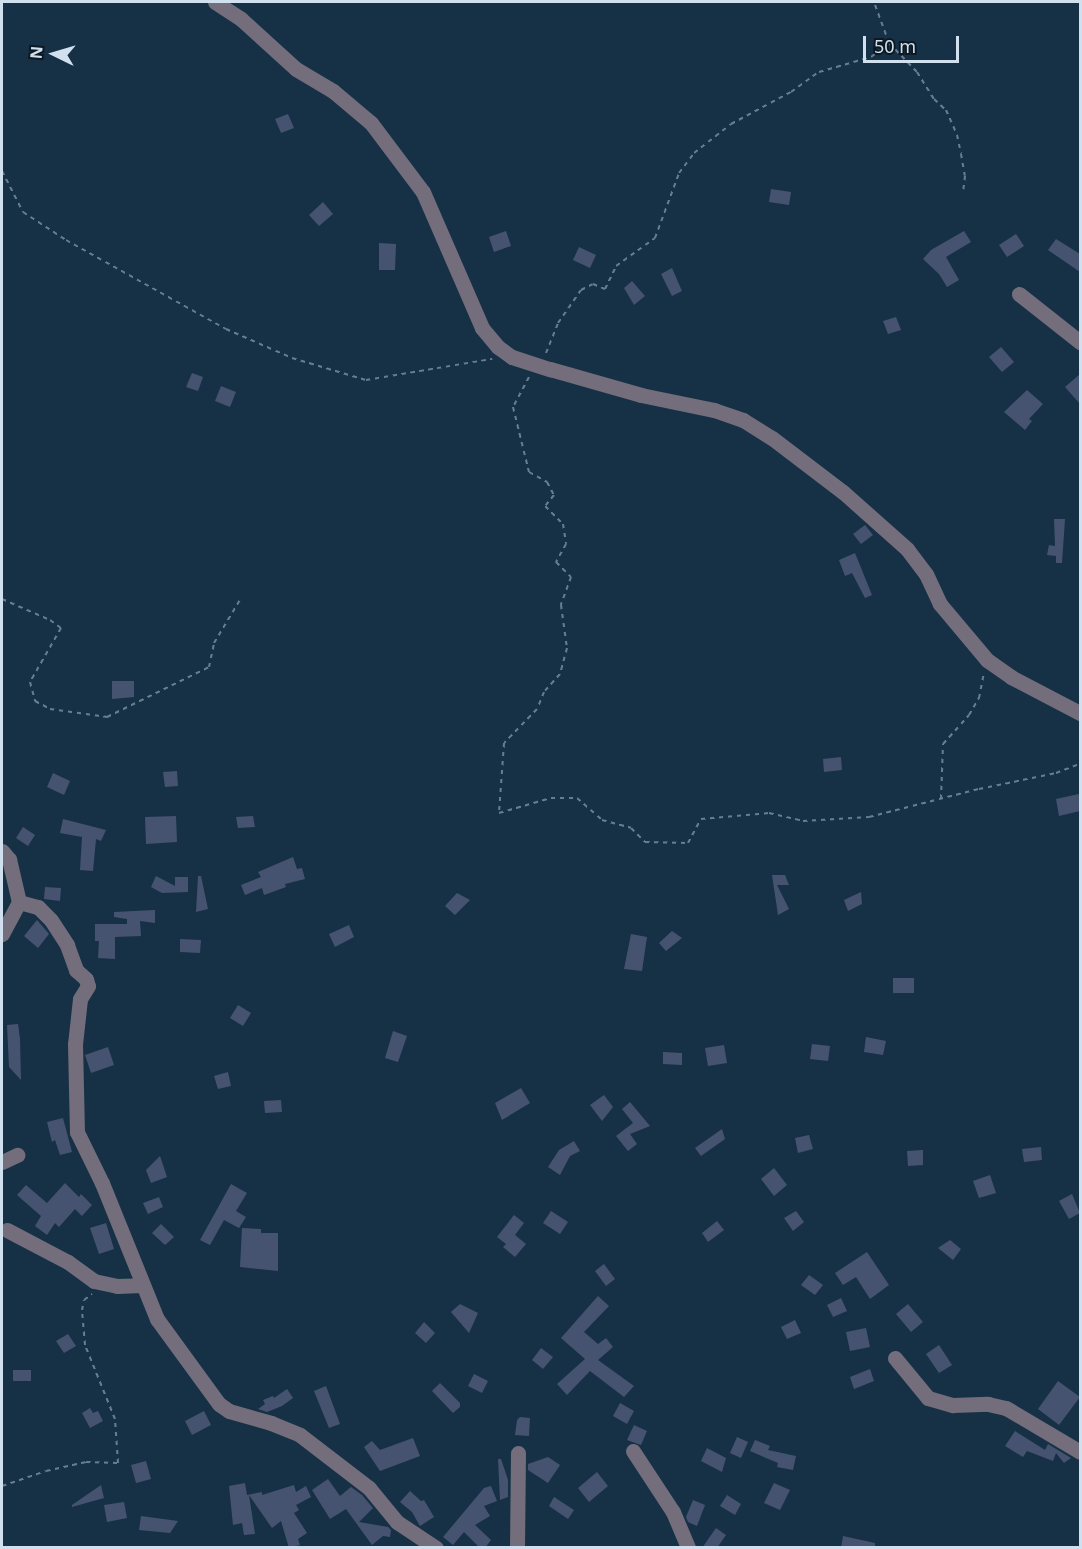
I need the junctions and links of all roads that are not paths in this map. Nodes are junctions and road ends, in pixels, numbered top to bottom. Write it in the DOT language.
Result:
graph roads {
  1 [pos="215,2"];
  2 [pos="1019,294"];
  3 [pos="1080,342"];
  4 [pos="1080,712"];
  5 [pos="2,850"];
  6 [pos="19,902"];
  7 [pos="2,934"];
  8 [pos="17,1155"];
  9 [pos="2,1162"];
  10 [pos="3,1230"];
  11 [pos="142,1285"];
  12 [pos="895,1359"];
  13 [pos="633,1451"];
  14 [pos="1080,1452"];
  15 [pos="518,1453"];
  16 [pos="436,1548"];
  17 [pos="517,1548"];
  18 [pos="688,1548"];
  1 -- 4 [label="street"];
  2 -- 3 [label="street"];
  5 -- 6 [label="street"];
  6 -- 7 [label="street"];
  6 -- 11 [label="street"];
  8 -- 9 [label="street"];
  10 -- 11 [label="street"];
  11 -- 16 [label="street"];
  12 -- 14 [label="street"];
  13 -- 18 [label="street"];
  15 -- 17 [label="street"];
}
